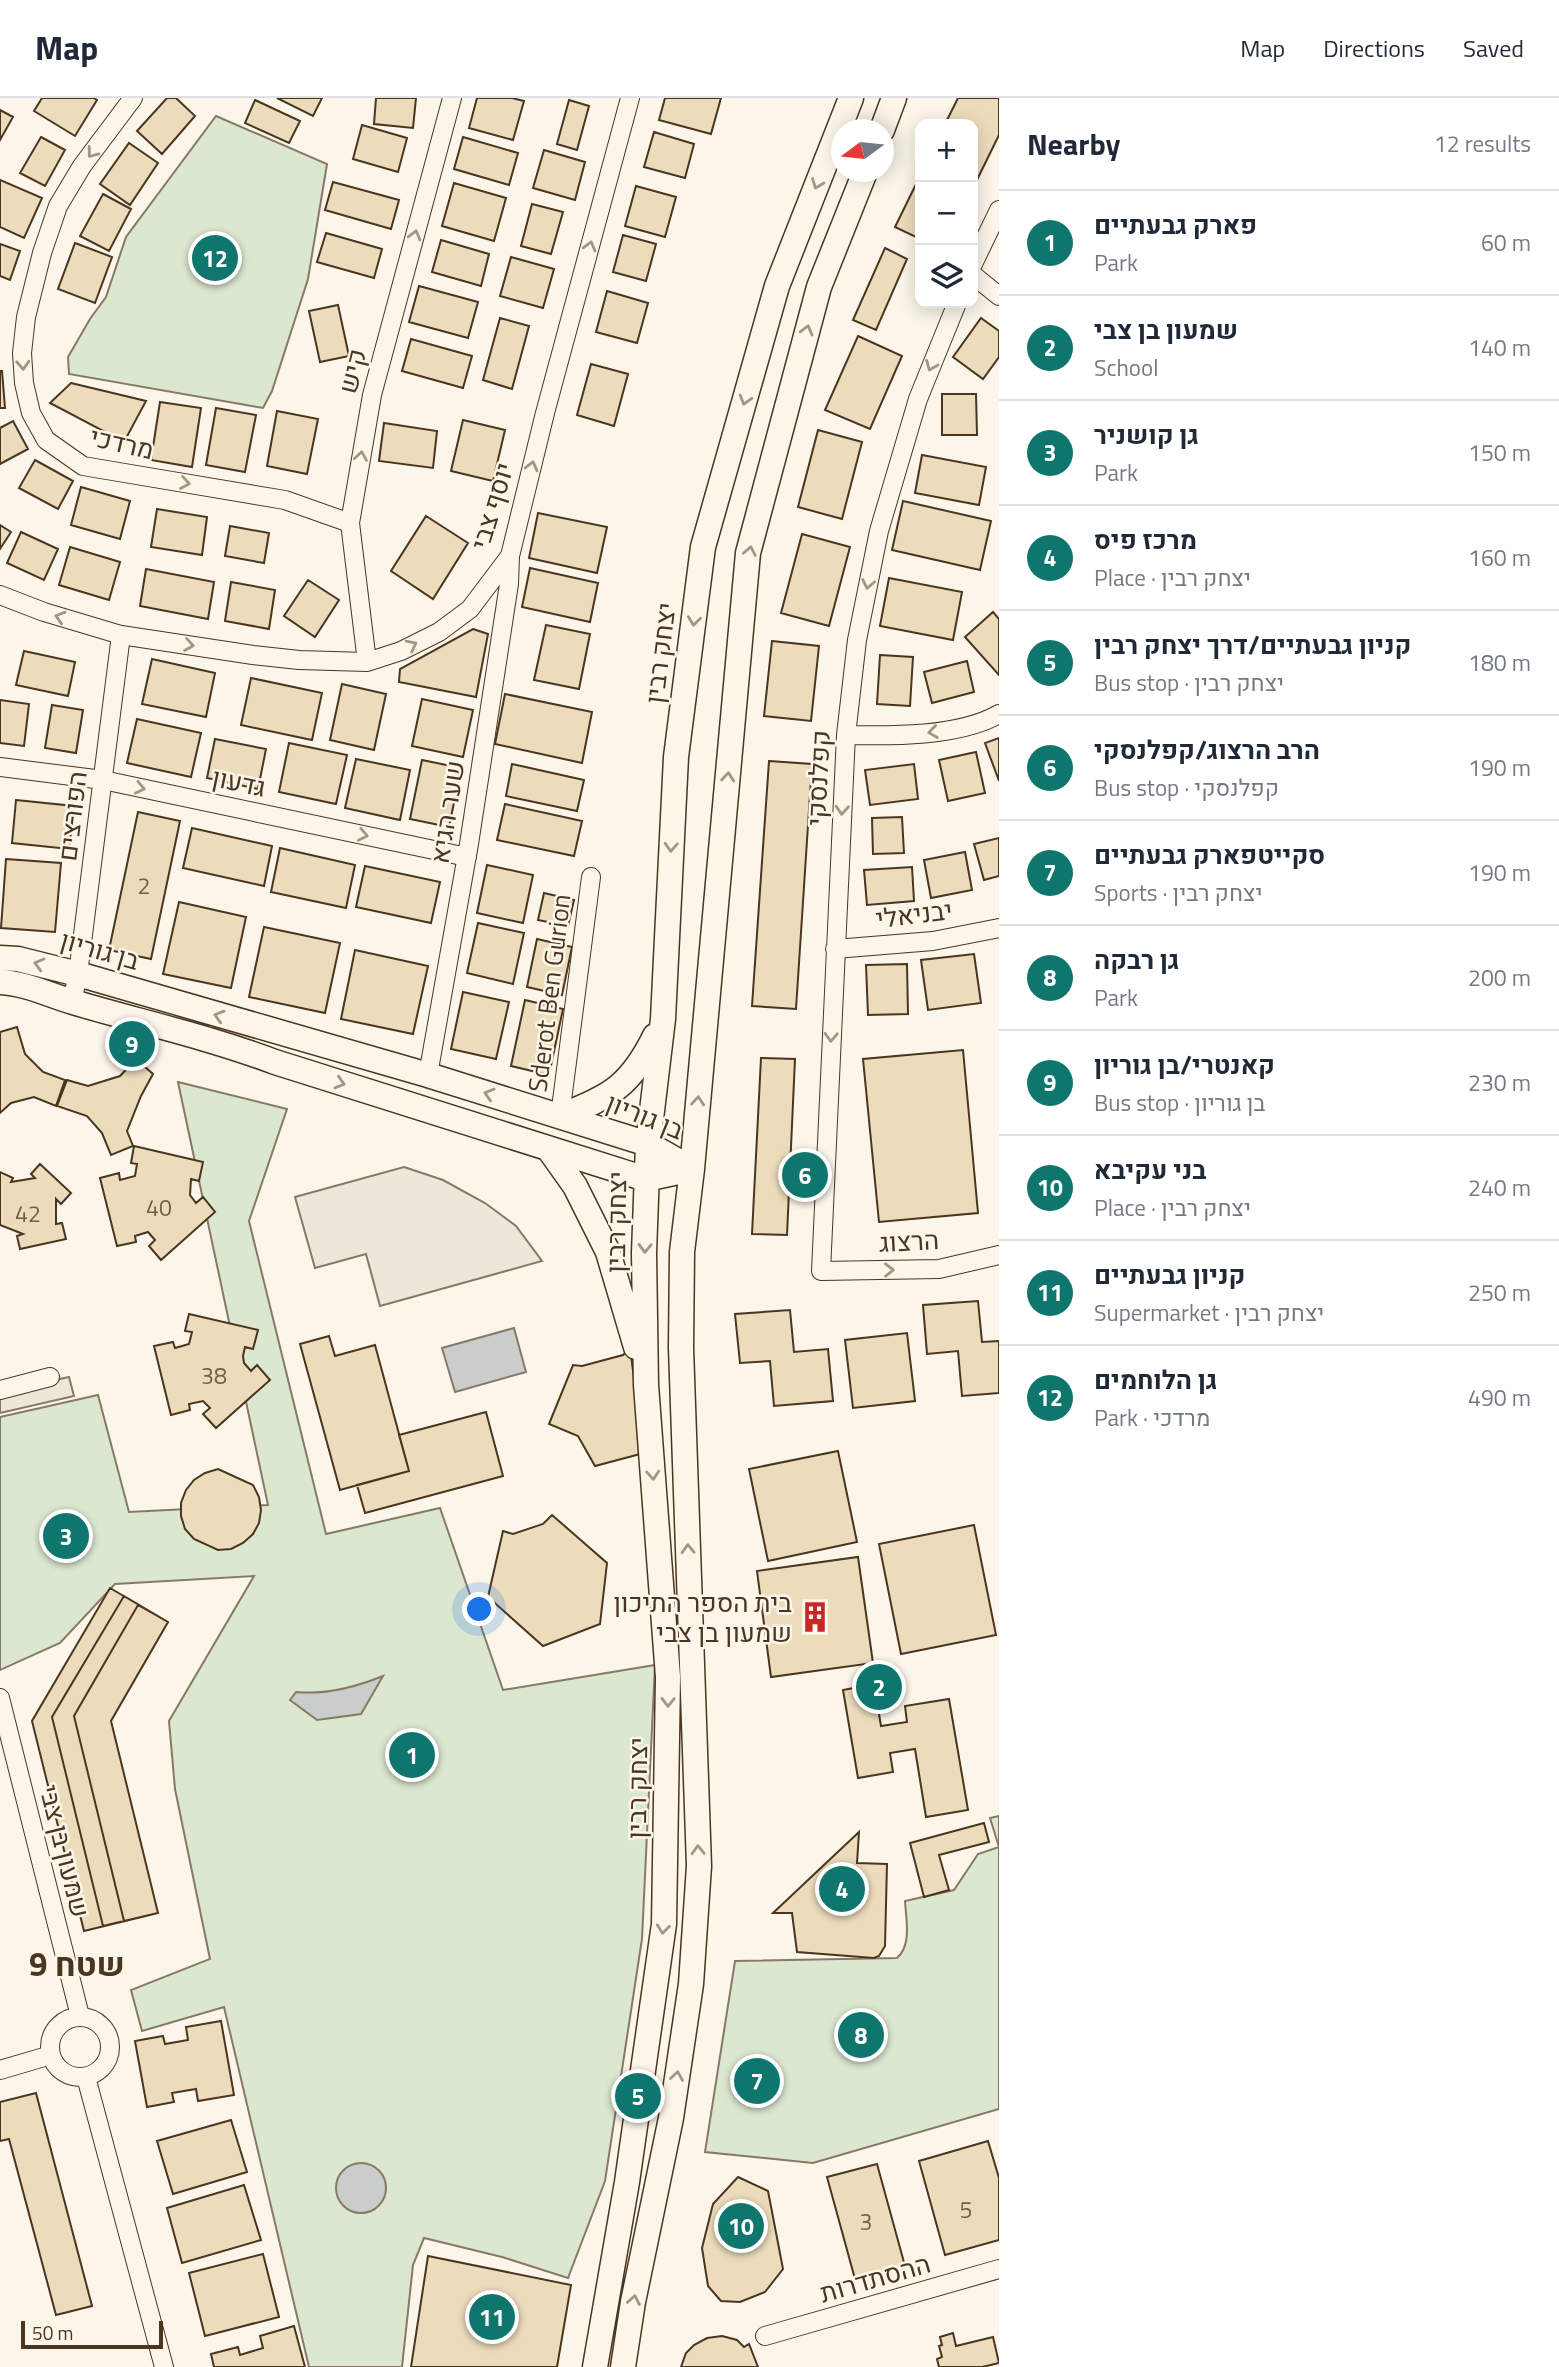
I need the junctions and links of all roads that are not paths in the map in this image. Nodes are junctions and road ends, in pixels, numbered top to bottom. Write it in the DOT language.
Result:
graph roads {
  1 [pos="133,98"];
  2 [pos="452,98"];
  3 [pos="629,98"];
  4 [pos="850,98"];
  5 [pos="894,98"];
  6 [pos="886,119"];
  7 [pos="861,182"];
  8 [pos="999,210"];
  9 [pos="978,254"];
  10 [pos="978,279"];
  11 [pos="999,296"];
  12 [pos="955,308"];
  13 [pos="350,523"];
  14 [pos="510,556"];
  15 [pos="0,596"];
  16 [pos="121,635"];
  17 [pos="367,662"];
  18 [pos="999,714"];
  19 [pos="846,735"];
  20 [pos="0,767"];
  21 [pos="103,780"];
  22 [pos="467,857"];
  23 [pos="591,877"];
  24 [pos="999,928"];
  25 [pos="835,949"];
  26 [pos="0,958"];
  27 [pos="78,974"];
  28 [pos="0,982"];
  29 [pos="72,1002"];
  30 [pos="663,1019"];
  31 [pos="428,1074"];
  32 [pos="560,1116"];
  33 [pos="648,1144"];
  34 [pos="548,1147"];
  35 [pos="692,1169"];
  36 [pos="646,1180"];
  37 [pos="999,1255"];
  38 [pos="821,1271"];
  39 [pos="50,1377"];
  40 [pos="646,1385"];
  41 [pos="0,1390"];
  42 [pos="0,1698"];
  43 [pos="80,2016"];
  44 [pos="51,2056"];
  45 [pos="0,2070"];
  46 [pos="86,2077"];
  47 [pos="999,2269"];
  48 [pos="765,2336"];
  49 [pos="164,2367"];
  50 [pos="595,2367"];
  51 [pos="623,2367"];
  1 -- 13 [label="street, מרדכי, one-way"];
  13 -- 2 [label="street, קיש, one-way"];
  14 -- 3 [label="street, יוסף צבי, one-way"];
  4 -- 30 [label="main road, יצחק רבין, one-way"];
  5 -- 6 [label="main road"];
  35 -- 7 [label="main road, one-way"];
  8 -- 9 [label="street"];
  10 -- 11 [label="street"];
  12 -- 19 [label="street, קפלנסקי, one-way"];
  13 -- 17 [label="street, קיש"];
  17 -- 14 [label="street, יוסף צבי, one-way"];
  14 -- 22 [label="street, שער הגיא"];
  16 -- 15 [label="street, יוסף צבי, one-way"];
  16 -- 17 [label="street, יוסף צבי, one-way"];
  16 -- 21 [label="street, הפורצים"];
  18 -- 19 [label="street, one-way"];
  19 -- 25 [label="street, קפלנסקי, one-way"];
  20 -- 21 [label="street, גדעון"];
  21 -- 22 [label="street, גדעון, one-way"];
  21 -- 27 [label="street, הפורצים"];
  22 -- 31 [label="street, שער הגיא"];
  23 -- 32 [label="street, Sderot Ben Gurion"];
  24 -- 25 [label="street, יבניאלי"];
  25 -- 38 [label="street, קפלנסקי, one-way"];
  27 -- 26 [label="main road, בן גוריון, one-way"];
  27 -- 29 [label="street, הפורצים"];
  31 -- 27 [label="main road, בן גוריון, one-way"];
  28 -- 29 [label="main road"];
  29 -- 34 [label="main road, one-way"];
  30 -- 32 [label="main road"];
  30 -- 33 [label="main road, יצחק רבין"];
  32 -- 31 [label="main road, בן גוריון, one-way"];
  32 -- 33 [label="main road, בן גוריון"];
  33 -- 35 [label="main road, בן גוריון"];
  33 -- 36 [label="main road, יצחק רבין"];
  34 -- 36 [label="main road"];
  34 -- 40 [label="main road"];
  35 -- 36 [label="main road, בן גוריון"];
  51 -- 35 [label="main road, one-way"];
  36 -- 40 [label="main road, יצחק רבין, one-way"];
  38 -- 37 [label="street, הרצוג, one-way"];
  39 -- 41 [label="street"];
  40 -- 50 [label="main road, יצחק רבין, one-way"];
  42 -- 43 [label="street, שמעון בן צבי"];
  43 -- 44 [label="street"];
  43 -- 46 [label="street"];
  44 -- 45 [label="street"];
  44 -- 46 [label="street"];
  46 -- 49 [label="street"];
  47 -- 48 [label="street, ההסתדרות"];
}
